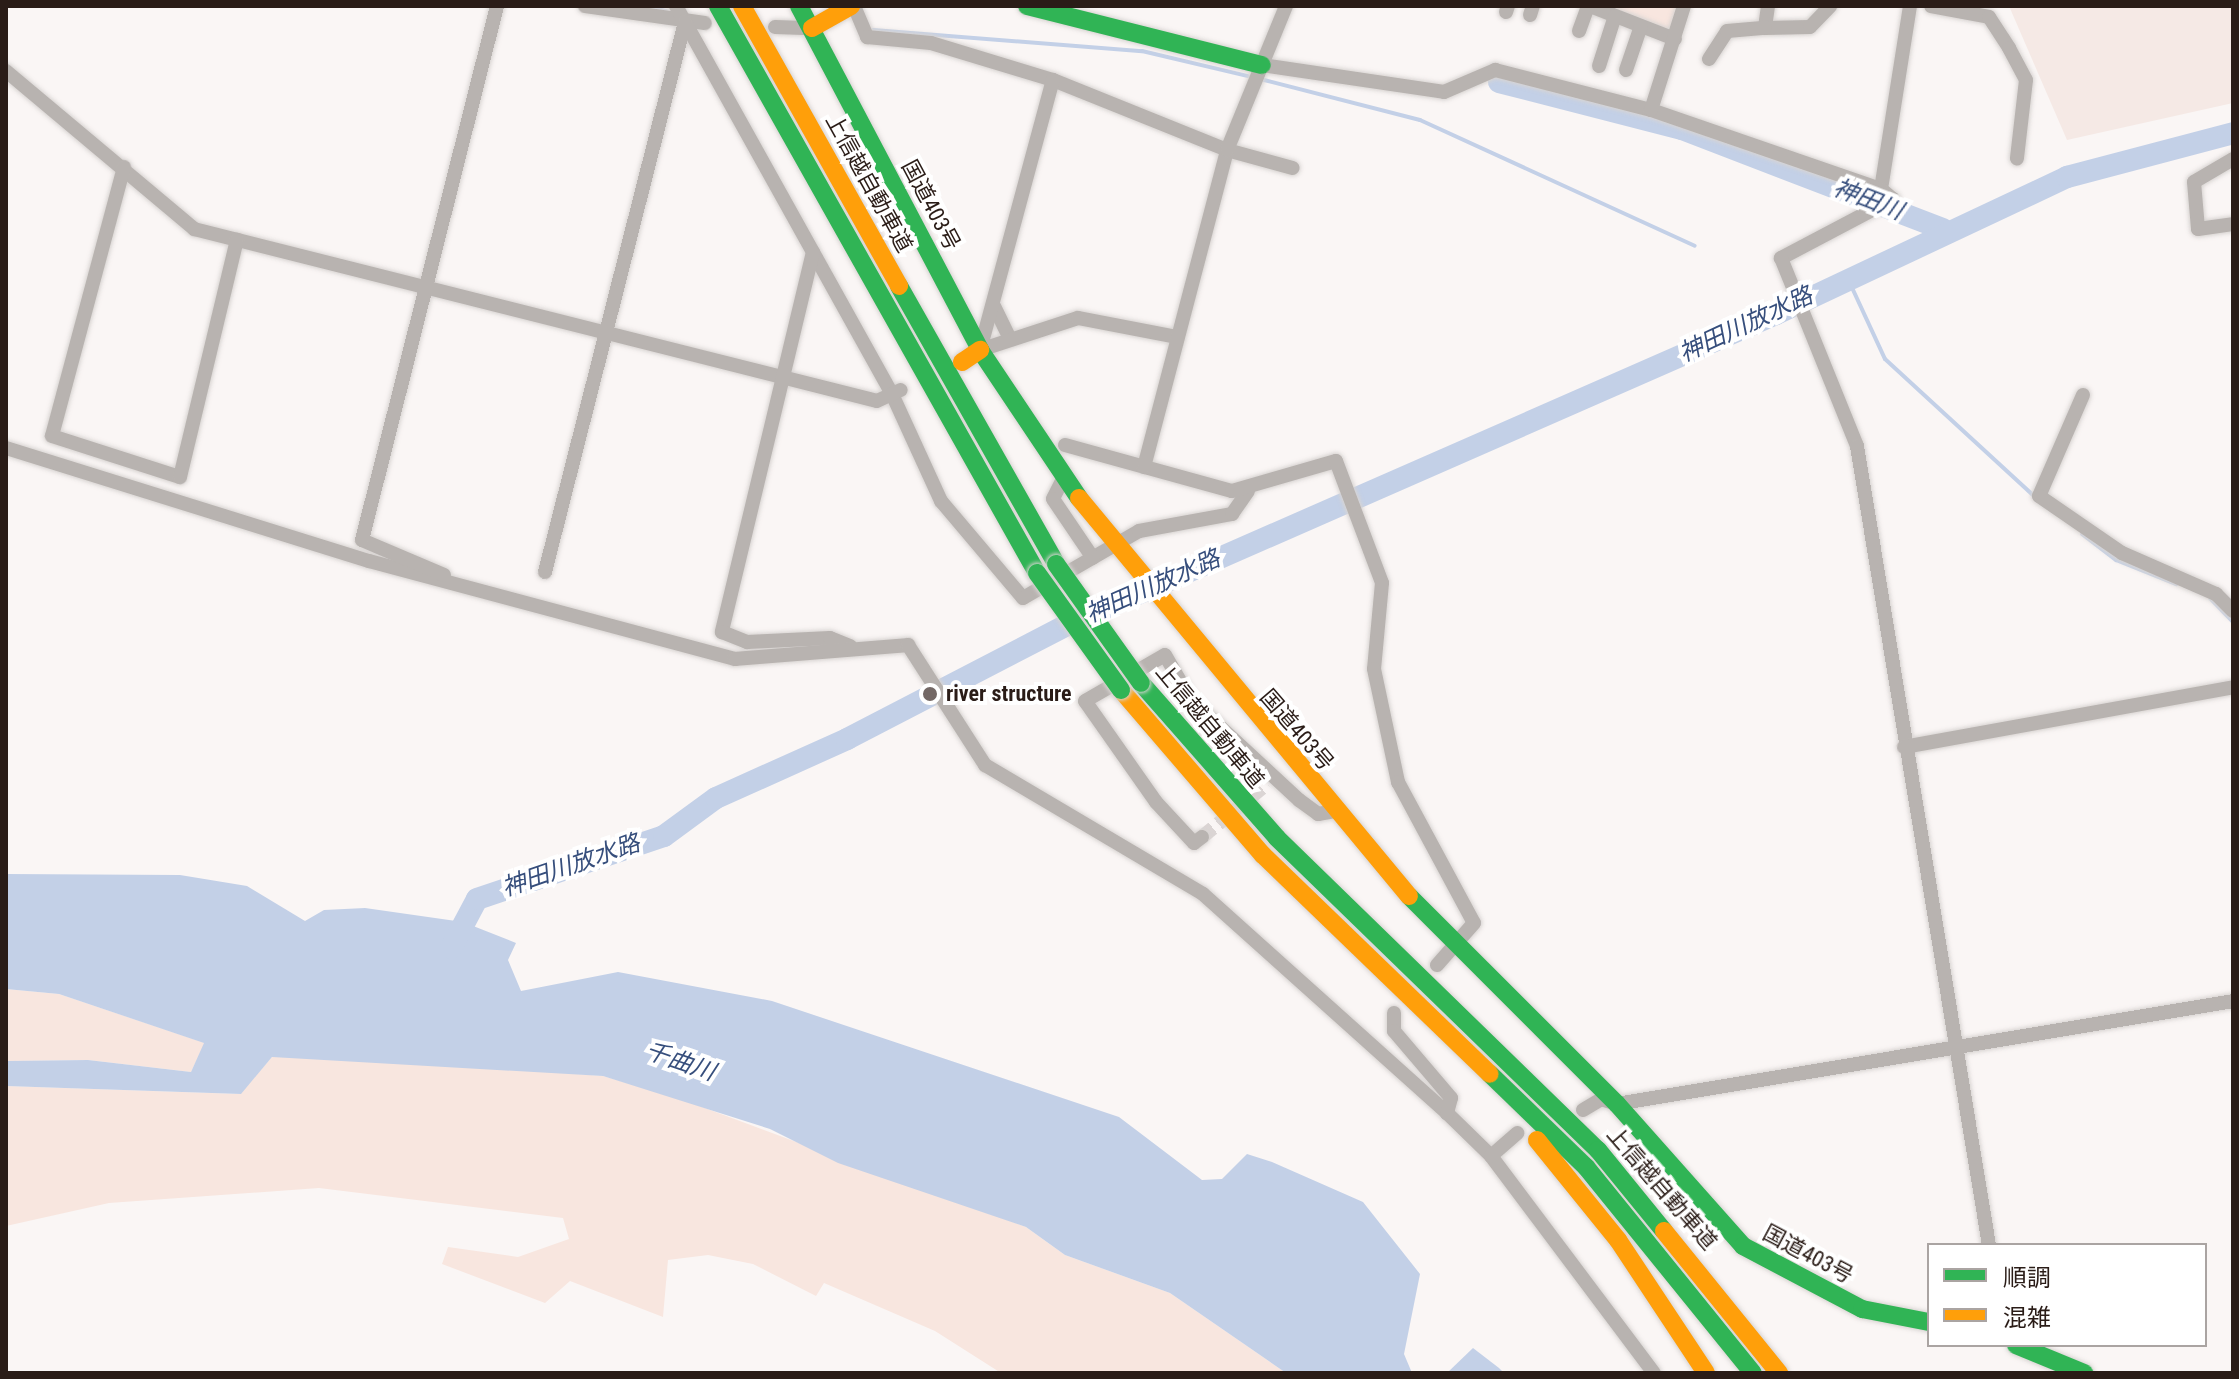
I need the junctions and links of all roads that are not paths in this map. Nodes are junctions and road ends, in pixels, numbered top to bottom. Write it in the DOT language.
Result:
graph roads {
  1 [pos="497,6"];
  2 [pos="585,6"];
  3 [pos="676,6"];
  4 [pos="718,6"];
  5 [pos="742,6"];
  6 [pos="799,6"];
  7 [pos="852,6"];
  8 [pos="1027,6"];
  9 [pos="1286,6"];
  10 [pos="1589,6"];
  11 [pos="1684,6"];
  12 [pos="1768,6"];
  13 [pos="1830,6"];
  14 [pos="1910,6"];
  15 [pos="1931,6"];
  16 [pos="1615,16"];
  17 [pos="685,22"];
  18 [pos="705,23"];
  19 [pos="1641,26"];
  20 [pos="775,27"];
  21 [pos="812,28"];
  22 [pos="1765,28"];
  23 [pos="1579,31"];
  24 [pos="1675,39"];
  25 [pos="1709,59"];
  26 [pos="1262,65"];
  27 [pos="1599,66"];
  28 [pos="1626,70"];
  29 [pos="6,71"];
  30 [pos="1053,80"];
  31 [pos="1651,110"];
  32 [pos="1227,150"];
  33 [pos="2017,158"];
  34 [pos="2233,159"];
  35 [pos="124,167"];
  36 [pos="1293,168"];
  37 [pos="1881,189"];
  38 [pos="2233,224"];
  39 [pos="237,240"];
  40 [pos="813,252"];
  41 [pos="426,287"];
  42 [pos="993,304"];
  43 [pos="605,331"];
  44 [pos="1177,337"];
  45 [pos="1010,339"];
  46 [pos="980,350"];
  47 [pos="962,362"];
  48 [pos="785,377"];
  49 [pos="896,392"];
  50 [pos="2083,395"];
  51 [pos="1065,445"];
  52 [pos="6,448"];
  53 [pos="1144,467"];
  54 [pos="1063,479"];
  55 [pos="1248,491"];
  56 [pos="1119,552"];
  57 [pos="1093,558"];
  58 [pos="545,572"];
  59 [pos="455,582"];
  60 [pos="2233,611"];
  61 [pos="852,647"];
  62 [pos="2232,691"];
  63 [pos="1904,747"];
  64 [pos="1335,811"];
  65 [pos="1202,837"];
  66 [pos="1316,908"];
  67 [pos="1452,945"];
  68 [pos="1437,965"];
  69 [pos="2233,1001"];
  70 [pos="1394,1013"];
  71 [pos="1952,1045"];
  72 [pos="1617,1104"];
  73 [pos="1583,1110"];
  74 [pos="1447,1113"];
  75 [pos="1517,1133"];
  76 [pos="1491,1156"];
  77 [pos="1989,1243"];
  78 [pos="1927,1322"];
  79 [pos="2021,1347"];
  80 [pos="1654,1373"];
  81 [pos="1706,1373"];
  82 [pos="1753,1373"];
  83 [pos="1779,1373"];
  84 [pos="2084,1373"];
  1 -- 41 [label="street"];
  2 -- 17 [label="street"];
  3 -- 17 [label="street"];
  4 -- 66 [label="main road, 上信越自動車道, bridge"];
  5 -- 83 [label="main road, 上信越自動車道, bridge"];
  6 -- 21 [label="main road, 国道403号"];
  7 -- 21 [label="main road"];
  7 -- 30 [label="street"];
  8 -- 26 [label="main road"];
  9 -- 26 [label="street"];
  10 -- 16 [label="street"];
  10 -- 23 [label="street"];
  11 -- 24 [label="street"];
  12 -- 22 [label="street"];
  13 -- 22 [label="street"];
  14 -- 37 [label="street"];
  15 -- 33 [label="street"];
  16 -- 19 [label="street"];
  16 -- 27 [label="street"];
  17 -- 18 [label="street"];
  17 -- 40 [label="street"];
  17 -- 43 [label="street"];
  19 -- 24 [label="street"];
  19 -- 28 [label="street"];
  20 -- 21 [label="street"];
  21 -- 46 [label="main road, 国道403号"];
  22 -- 25 [label="street"];
  24 -- 31 [label="street"];
  26 -- 31 [label="street"];
  26 -- 32 [label="street"];
  29 -- 35 [label="street"];
  30 -- 32 [label="street"];
  30 -- 42 [label="street"];
  31 -- 37 [label="street"];
  32 -- 36 [label="street"];
  32 -- 44 [label="street"];
  34 -- 38 [label="street"];
  35 -- 39 [label="street"];
  35 -- 39 [label="street"];
  37 -- 63 [label="street"];
  39 -- 41 [label="street"];
  40 -- 48 [label="street"];
  40 -- 49 [label="street"];
  41 -- 43 [label="street"];
  41 -- 59 [label="street"];
  42 -- 45 [label="street"];
  42 -- 46 [label="street"];
  43 -- 48 [label="street"];
  43 -- 58 [label="street"];
  44 -- 45 [label="street"];
  44 -- 53 [label="street"];
  45 -- 46 [label="street"];
  46 -- 47 [label="main road"];
  46 -- 54 [label="main road, 国道403号"];
  48 -- 49 [label="street"];
  48 -- 61 [label="street"];
  49 -- 57 [label="street"];
  50 -- 60 [label="street"];
  51 -- 53 [label="street"];
  52 -- 59 [label="street"];
  53 -- 55 [label="street"];
  54 -- 56 [label="main road, 国道403号"];
  54 -- 57 [label="street"];
  55 -- 56 [label="street"];
  55 -- 67 [label="street"];
  56 -- 57 [label="street"];
  56 -- 64 [label="main road, 国道403号"];
  59 -- 61 [label="street"];
  61 -- 74 [label="street"];
  62 -- 63 [label="street"];
  63 -- 71 [label="street"];
  64 -- 65 [label="street"];
  64 -- 67 [label="main road, 国道403号"];
  66 -- 81 [label="main road"];
  66 -- 82 [label="main road, 上信越自動車道"];
  67 -- 68 [label="street"];
  67 -- 72 [label="main road, 国道403号"];
  69 -- 71 [label="street"];
  70 -- 74 [label="street"];
  71 -- 72 [label="street"];
  71 -- 77 [label="street"];
  72 -- 73 [label="street"];
  72 -- 78 [label="main road, 国道403号"];
  74 -- 76 [label="street"];
  75 -- 76 [label="street"];
  76 -- 80 [label="street"];
  79 -- 84 [label="main road"];
}
